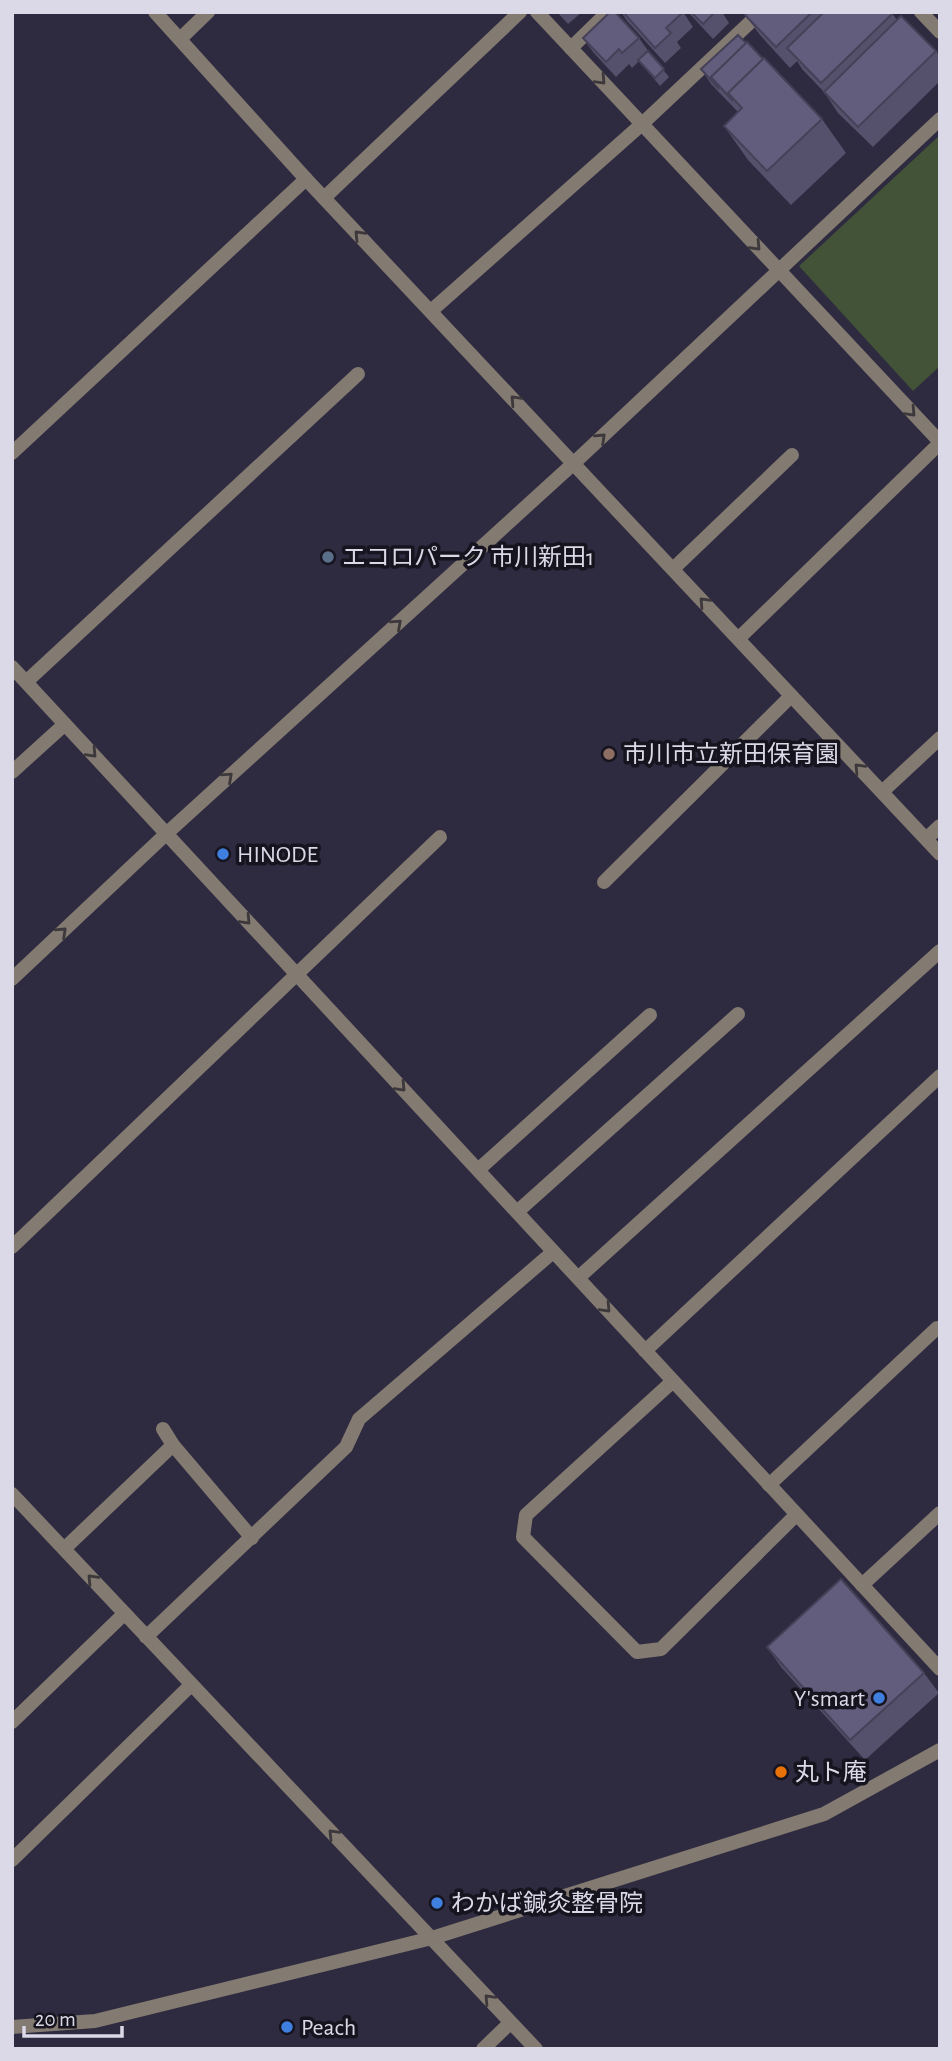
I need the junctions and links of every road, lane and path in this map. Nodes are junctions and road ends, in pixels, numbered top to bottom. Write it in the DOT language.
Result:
graph roads {
  1 [pos="155,12"];
  2 [pos="208,12"];
  3 [pos="520,12"];
  4 [pos="537,12"];
  5 [pos="608,12"];
  6 [pos="761,12"];
  7 [pos="921,12"];
  8 [pos="940,32"];
  9 [pos="180,38"];
  10 [pos="571,48"];
  11 [pos="940,119"];
  12 [pos="642,124"];
  13 [pos="306,179"];
  14 [pos="324,198"];
  15 [pos="779,271"];
  16 [pos="431,311"];
  17 [pos="358,374"];
  18 [pos="940,443"];
  19 [pos="12,453"];
  20 [pos="792,454"];
  21 [pos="574,463"];
  22 [pos="673,569"];
  23 [pos="738,639"];
  24 [pos="12,667"];
  25 [pos="26,682"];
  26 [pos="791,696"];
  27 [pos="65,724"];
  28 [pos="940,738"];
  29 [pos="12,772"];
  30 [pos="881,792"];
  31 [pos="940,826"];
  32 [pos="166,834"];
  33 [pos="440,837"];
  34 [pos="926,839"];
  35 [pos="940,853"];
  36 [pos="604,882"];
  37 [pos="940,951"];
  38 [pos="296,974"];
  39 [pos="12,979"];
  40 [pos="738,1014"];
  41 [pos="650,1015"];
  42 [pos="940,1076"];
  43 [pos="478,1170"];
  44 [pos="517,1212"];
  45 [pos="12,1247"];
  46 [pos="553,1252"];
  47 [pos="578,1278"];
  48 [pos="937,1328"];
  49 [pos="645,1351"];
  50 [pos="673,1381"];
  51 [pos="163,1429"];
  52 [pos="173,1445"];
  53 [pos="769,1485"];
  54 [pos="12,1494"];
  55 [pos="940,1513"];
  56 [pos="796,1515"];
  57 [pos="252,1538"];
  58 [pos="64,1549"];
  59 [pos="862,1585"];
  60 [pos="124,1614"];
  61 [pos="146,1637"];
  62 [pos="940,1669"];
  63 [pos="191,1685"];
  64 [pos="12,1721"];
  65 [pos="940,1749"];
  66 [pos="12,1860"];
  67 [pos="432,1938"];
  68 [pos="510,2023"];
  69 [pos="12,2027"];
  70 [pos="483,2049"];
  71 [pos="536,2049"];
  1 -- 9 [label="street"];
  2 -- 9 [label="street"];
  3 -- 14 [label="street"];
  4 -- 10 [label="street"];
  5 -- 10 [label="street"];
  6 -- 12 [label="street"];
  7 -- 8 [label="street"];
  9 -- 13 [label="street"];
  10 -- 12 [label="street, one-way"];
  11 -- 15 [label="street"];
  12 -- 15 [label="street, one-way"];
  12 -- 16 [label="street"];
  13 -- 14 [label="street"];
  13 -- 19 [label="street"];
  16 -- 14 [label="street, one-way"];
  15 -- 18 [label="street, one-way"];
  21 -- 15 [label="street, one-way"];
  21 -- 16 [label="street, one-way"];
  17 -- 25 [label="street"];
  18 -- 23 [label="street"];
  20 -- 22 [label="street"];
  21 -- 22 [label="street"];
  32 -- 21 [label="street, one-way"];
  23 -- 22 [label="street, one-way"];
  23 -- 26 [label="street"];
  24 -- 25 [label="street"];
  25 -- 27 [label="street"];
  30 -- 26 [label="street, one-way"];
  26 -- 36 [label="street"];
  27 -- 29 [label="street"];
  27 -- 32 [label="street, one-way"];
  28 -- 30 [label="street"];
  30 -- 34 [label="street"];
  31 -- 34 [label="street"];
  32 -- 38 [label="street, one-way"];
  39 -- 32 [label="street, one-way"];
  33 -- 38 [label="street"];
  34 -- 35 [label="street"];
  37 -- 47 [label="street"];
  38 -- 43 [label="street, one-way"];
  38 -- 45 [label="street"];
  40 -- 44 [label="street"];
  41 -- 43 [label="street"];
  42 -- 49 [label="street"];
  43 -- 44 [label="street"];
  44 -- 46 [label="street"];
  46 -- 47 [label="street"];
  46 -- 57 [label="street"];
  47 -- 49 [label="street, one-way"];
  48 -- 53 [label="street"];
  49 -- 50 [label="street"];
  50 -- 53 [label="street"];
  50 -- 56 [label="street"];
  51 -- 52 [label="street"];
  52 -- 57 [label="street"];
  52 -- 58 [label="street"];
  53 -- 56 [label="street"];
  54 -- 58 [label="street"];
  55 -- 59 [label="street"];
  56 -- 59 [label="street"];
  57 -- 61 [label="street"];
  60 -- 58 [label="street, one-way"];
  59 -- 62 [label="street"];
  60 -- 61 [label="street"];
  60 -- 64 [label="street"];
  61 -- 63 [label="street"];
  63 -- 66 [label="street"];
  67 -- 63 [label="street, one-way"];
  65 -- 67 [label="street"];
  68 -- 67 [label="street, one-way"];
  67 -- 69 [label="street"];
  68 -- 70 [label="street"];
  68 -- 71 [label="street"];
}
